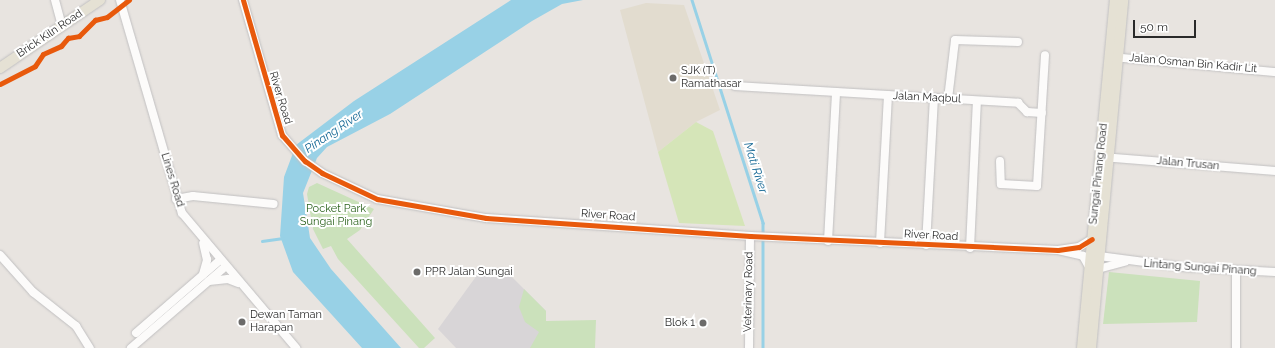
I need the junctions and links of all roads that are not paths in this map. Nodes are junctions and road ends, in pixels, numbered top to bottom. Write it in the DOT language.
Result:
graph roads {
  1 [pos="55,0"];
  2 [pos="100,0"];
  3 [pos="120,0"];
  4 [pos="243,0"];
  5 [pos="1115,0"];
  6 [pos="1123,0"];
  7 [pos="62,26"];
  8 [pos="1018,42"];
  9 [pos="1045,55"];
  10 [pos="1114,57"];
  11 [pos="0,68"];
  12 [pos="1275,72"];
  13 [pos="735,86"];
  14 [pos="836,92"];
  15 [pos="888,95"];
  16 [pos="934,98"];
  17 [pos="948,99"];
  18 [pos="976,100"];
  19 [pos="1042,113"];
  20 [pos="1104,157"];
  21 [pos="1000,161"];
  22 [pos="1275,171"];
  23 [pos="176,199"];
  24 [pos="274,204"];
  25 [pos="753,237"];
  26 [pos="1092,239"];
  27 [pos="828,240"];
  28 [pos="203,241"];
  29 [pos="880,243"];
  30 [pos="926,245"];
  31 [pos="970,248"];
  32 [pos="1058,250"];
  33 [pos="0,255"];
  34 [pos="1099,256"];
  35 [pos="1125,262"];
  36 [pos="223,264"];
  37 [pos="1094,269"];
  38 [pos="1236,271"];
  39 [pos="1275,272"];
  40 [pos="205,279"];
  41 [pos="241,284"];
  42 [pos="136,333"];
  43 [pos="90,348"];
  44 [pos="131,348"];
  45 [pos="296,348"];
  46 [pos="749,348"];
  47 [pos="1082,348"];
  48 [pos="1091,348"];
  49 [pos="1236,348"];
  1 -- 7 [label="street"];
  2 -- 7 [label="main road, Brick Kiln Road"];
  3 -- 23 [label="street, Lines Road"];
  4 -- 25 [label="street, River Road"];
  5 -- 10 [label="main road, Sungai Pinang Road"];
  6 -- 10 [label="main road, Sungai Pinang Road"];
  7 -- 11 [label="main road, Brick Kiln Road"];
  8 -- 17 [label="street"];
  9 -- 19 [label="street"];
  10 -- 12 [label="street, Jalan Osman Bin Kadir Lit"];
  10 -- 20 [label="main road, Sungai Pinang Road"];
  13 -- 14 [label="street, Jalan Maqbul"];
  14 -- 15 [label="street, Jalan Maqbul"];
  14 -- 27 [label="street"];
  15 -- 16 [label="street, Jalan Maqbul"];
  15 -- 29 [label="street"];
  16 -- 17 [label="street, Jalan Maqbul"];
  16 -- 30 [label="street"];
  17 -- 18 [label="street, Jalan Maqbul"];
  18 -- 19 [label="street, Jalan Maqbul"];
  18 -- 31 [label="street"];
  19 -- 21 [label="street"];
  20 -- 22 [label="street, Jalan Trusan"];
  20 -- 26 [label="main road, Sungai Pinang Road"];
  20 -- 34 [label="main road, Sungai Pinang Road"];
  23 -- 24 [label="street"];
  23 -- 28 [label="street, Lines Road"];
  25 -- 27 [label="street, River Road"];
  25 -- 46 [label="street, Veterinary Road"];
  26 -- 32 [label="street, River Road"];
  26 -- 37 [label="main road, Sungai Pinang Road"];
  27 -- 29 [label="street, River Road"];
  28 -- 36 [label="street, Lines Road"];
  28 -- 40 [label="street"];
  29 -- 30 [label="street, River Road"];
  30 -- 31 [label="street, River Road"];
  31 -- 32 [label="street, River Road"];
  32 -- 37 [label="street, River Road"];
  33 -- 43 [label="street"];
  34 -- 35 [label="street, Lintang Sungai Pinang"];
  34 -- 37 [label="main road, Sungai Pinang Road"];
  35 -- 37 [label="street, Lintang Sungai Pinang"];
  35 -- 38 [label="street, Lintang Sungai Pinang"];
  36 -- 40 [label="street"];
  36 -- 41 [label="street, Lines Road"];
  37 -- 47 [label="main road, Sungai Pinang Road"];
  37 -- 48 [label="main road, Sungai Pinang Road"];
  38 -- 39 [label="street, Lintang Sungai Pinang"];
  38 -- 49 [label="street"];
  40 -- 41 [label="street"];
  40 -- 42 [label="street"];
  40 -- 44 [label="street"];
  41 -- 45 [label="street, Lines Road"];
}
